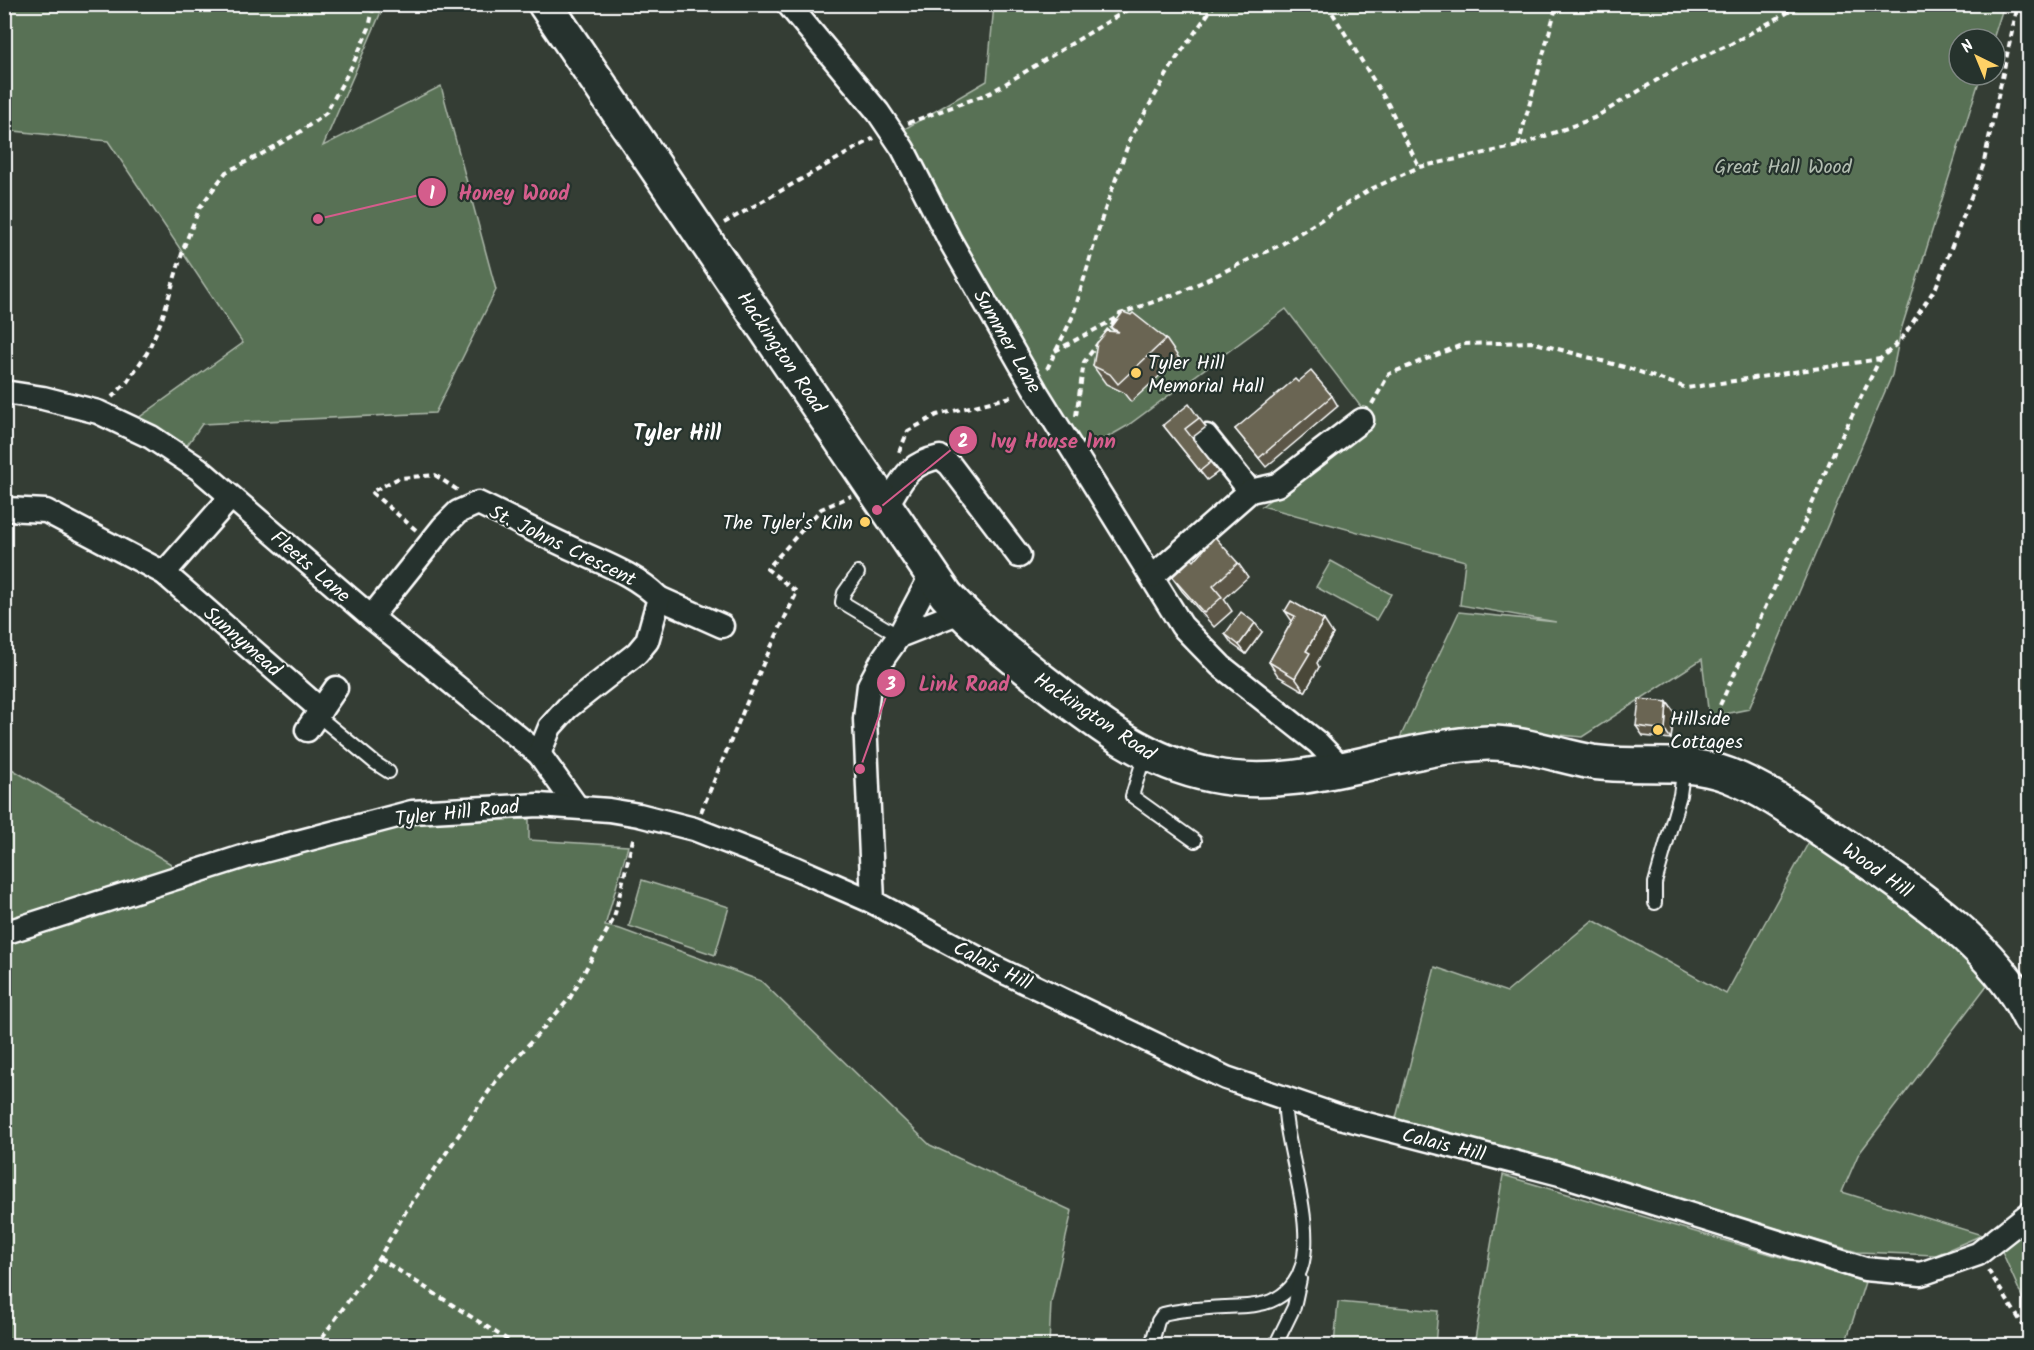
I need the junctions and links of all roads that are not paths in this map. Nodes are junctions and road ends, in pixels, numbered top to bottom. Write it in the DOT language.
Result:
graph roads {
  1 [pos="545,4"];
  2 [pos="788,4"];
  3 [pos="4,392"];
  4 [pos="1362,420"];
  5 [pos="1206,436"];
  6 [pos="1250,491"];
  7 [pos="231,497"];
  8 [pos="887,505"];
  9 [pos="6,509"];
  10 [pos="1019,556"];
  11 [pos="164,573"];
  12 [pos="858,573"];
  13 [pos="934,576"];
  14 [pos="1152,577"];
  15 [pos="659,598"];
  16 [pos="963,613"];
  17 [pos="370,617"];
  18 [pos="722,626"];
  19 [pos="899,636"];
  20 [pos="336,688"];
  21 [pos="315,718"];
  22 [pos="1145,753"];
  23 [pos="539,754"];
  24 [pos="1688,765"];
  25 [pos="1342,768"];
  26 [pos="389,772"];
  27 [pos="577,807"];
  28 [pos="1195,841"];
  29 [pos="873,902"];
  30 [pos="1655,903"];
  31 [pos="4,933"];
  32 [pos="2030,1019"];
  33 [pos="1285,1097"];
  34 [pos="2030,1213"];
  35 [pos="1302,1266"];
  36 [pos="1150,1346"];
  37 [pos="1275,1346"];
  1 -- 8 [label="street, Hackington Road"];
  2 -- 14 [label="street, Summer Lane"];
  3 -- 7 [label="street, Fleets Lane"];
  4 -- 6 [label="street"];
  5 -- 6 [label="street"];
  6 -- 14 [label="street"];
  7 -- 11 [label="street"];
  7 -- 17 [label="street, Fleets Lane"];
  8 -- 10 [label="street"];
  8 -- 13 [label="street, Hackington Road"];
  9 -- 11 [label="street, Sunnymead"];
  11 -- 21 [label="street, Sunnymead"];
  12 -- 19 [label="lane"];
  13 -- 16 [label="street, Hackington Road"];
  13 -- 19 [label="street"];
  14 -- 25 [label="street, Summer Lane"];
  15 -- 17 [label="street, St. Johns Crescent"];
  15 -- 18 [label="street, St. Johns Crescent"];
  15 -- 23 [label="street"];
  16 -- 19 [label="street"];
  16 -- 22 [label="street, Hackington Road"];
  17 -- 23 [label="street, Fleets Lane"];
  19 -- 29 [label="street"];
  20 -- 21 [label="street"];
  21 -- 26 [label="lane"];
  22 -- 25 [label="street, Hackington Road"];
  22 -- 28 [label="lane"];
  23 -- 27 [label="street, Fleets Lane"];
  24 -- 25 [label="street, Hackington Road"];
  24 -- 30 [label="lane"];
  24 -- 32 [label="street, Wood Hill"];
  27 -- 29 [label="street, Tyler Hill Road"];
  27 -- 31 [label="street, Tyler Hill Road"];
  29 -- 33 [label="street, Calais Hill"];
  33 -- 34 [label="street, Calais Hill"];
  33 -- 35 [label="lane"];
  35 -- 36 [label="lane"];
  35 -- 37 [label="lane"];
}
